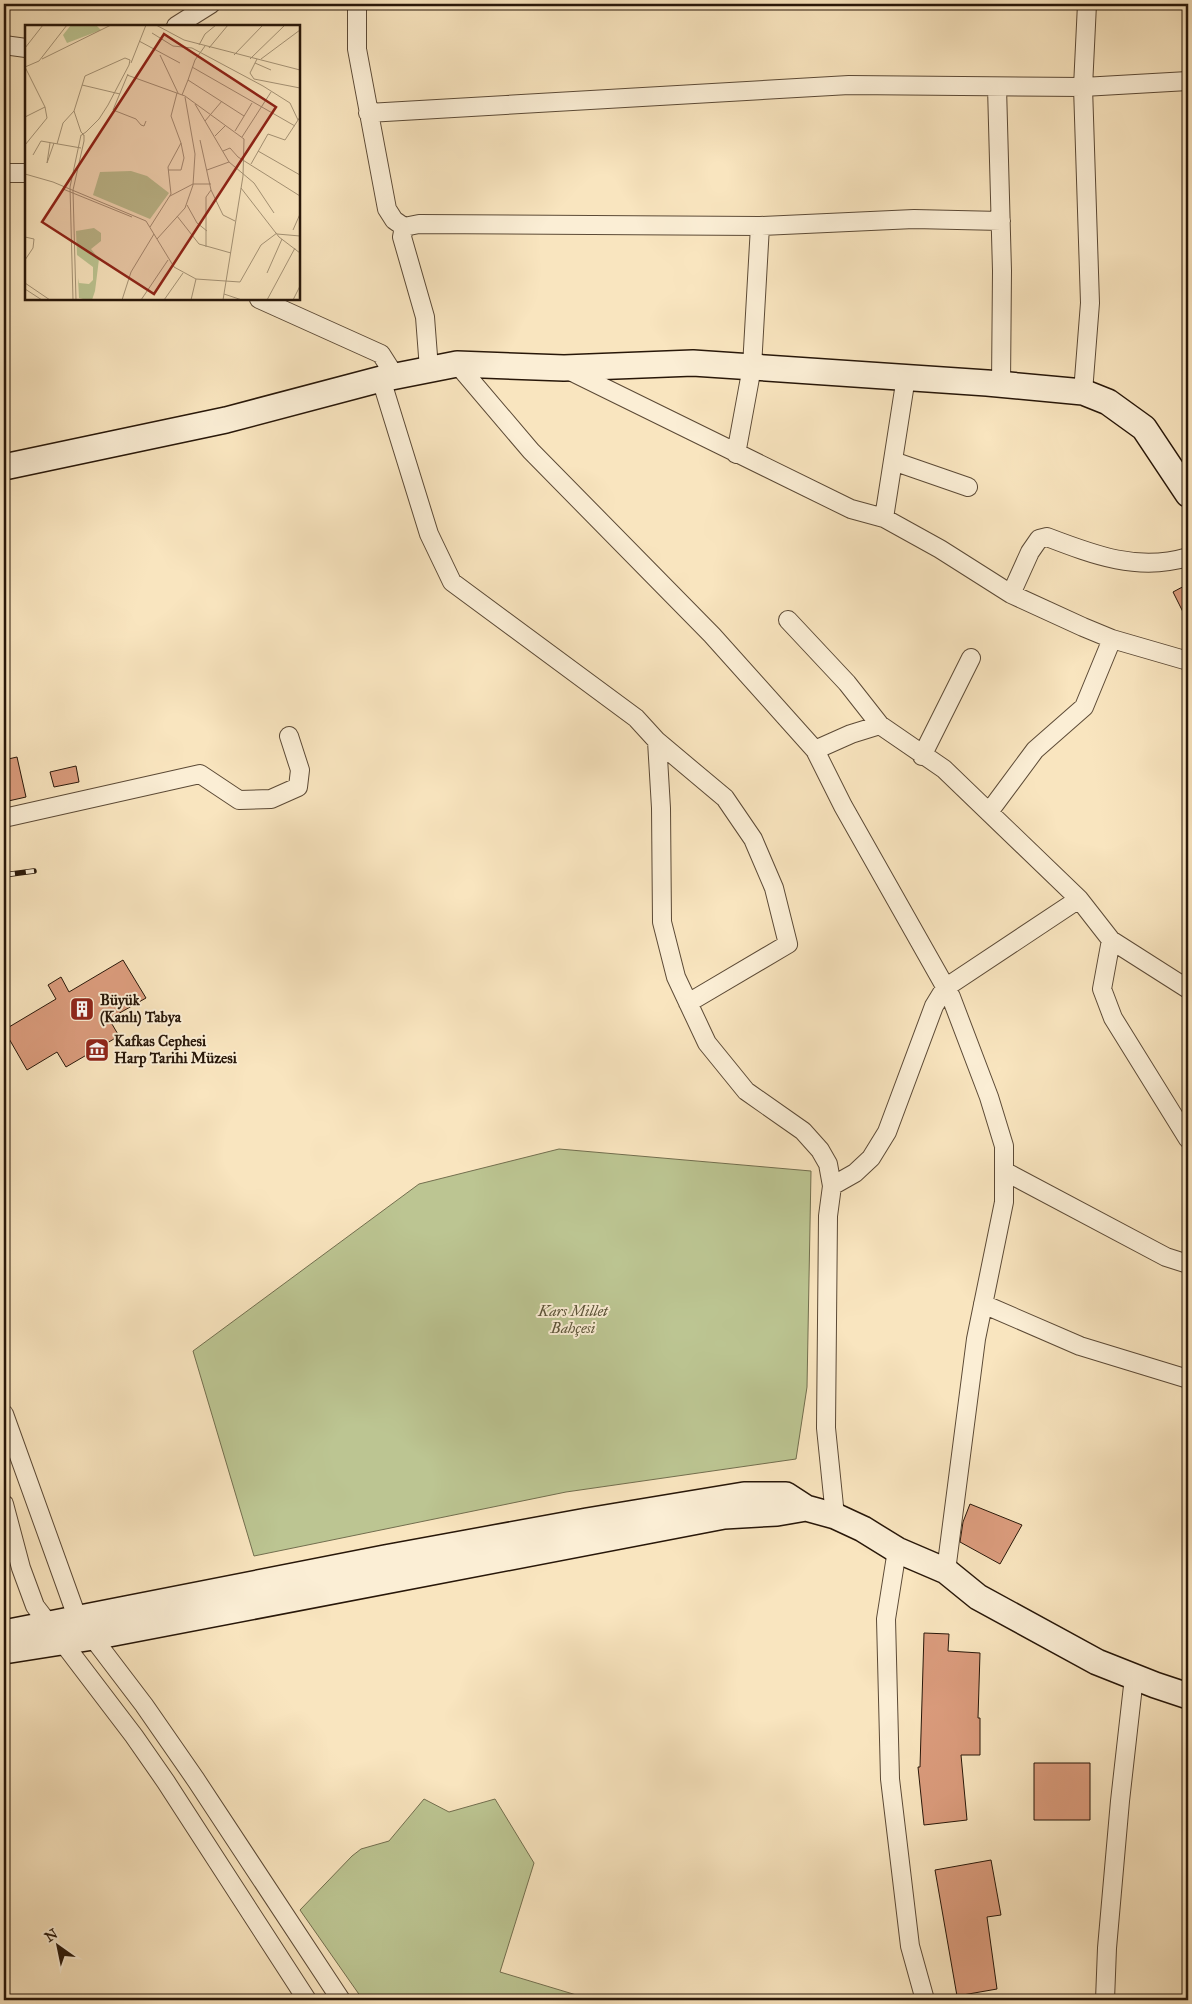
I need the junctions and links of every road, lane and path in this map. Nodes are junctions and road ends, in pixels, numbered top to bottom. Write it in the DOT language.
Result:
graph roads {
  1 [pos="211,4"];
  2 [pos="357,4"];
  3 [pos="1087,4"];
  4 [pos="178,25"];
  5 [pos="4,45"];
  6 [pos="25,48"];
  7 [pos="1188,82"];
  8 [pos="997,86"];
  9 [pos="1083,87"];
  10 [pos="368,113"];
  11 [pos="4,173"];
  12 [pos="25,173"];
  13 [pos="1001,221"];
  14 [pos="760,226"];
  15 [pos="404,227"];
  16 [pos="261,300"];
  17 [pos="456,364"];
  18 [pos="752,367"];
  19 [pos="564,368"];
  20 [pos="429,369"];
  21 [pos="906,377"];
  22 [pos="388,378"];
  23 [pos="1001,384"];
  24 [pos="1082,392"];
  25 [pos="736,454"];
  26 [pos="893,461"];
  27 [pos="4,467"];
  28 [pos="968,487"];
  29 [pos="1188,494"];
  30 [pos="884,518"];
  31 [pos="1188,557"];
  32 [pos="1011,594"];
  33 [pos="788,620"];
  34 [pos="1112,639"];
  35 [pos="971,658"];
  36 [pos="1188,661"];
  37 [pos="880,725"];
  38 [pos="289,736"];
  39 [pos="657,741"];
  40 [pos="815,750"];
  41 [pos="922,756"];
  42 [pos="989,812"];
  43 [pos="4,818"];
  44 [pos="1079,899"];
  45 [pos="1112,940"];
  46 [pos="946,988"];
  47 [pos="1188,989"];
  48 [pos="688,1003"];
  49 [pos="1188,1139"];
  50 [pos="1004,1171"];
  51 [pos="832,1186"];
  52 [pos="1188,1264"];
  53 [pos="983,1304"];
  54 [pos="1188,1379"];
  55 [pos="4,1414"];
  56 [pos="4,1504"];
  57 [pos="806,1508"];
  58 [pos="835,1516"];
  59 [pos="897,1550"];
  60 [pos="946,1571"];
  61 [pos="77,1617"];
  62 [pos="4,1633"];
  63 [pos="55,1633"];
  64 [pos="93,1637"];
  65 [pos="4,1651"];
  66 [pos="1134,1677"];
  67 [pos="1188,1696"];
  68 [pos="307,2000"];
  69 [pos="341,2000"];
  70 [pos="925,2000"];
  71 [pos="1105,2000"];
  1 -- 4 [label="street"];
  2 -- 10 [label="street"];
  3 -- 9 [label="street"];
  5 -- 6 [label="street"];
  7 -- 9 [label="street"];
  8 -- 9 [label="street"];
  8 -- 10 [label="street"];
  8 -- 13 [label="street"];
  9 -- 24 [label="street"];
  10 -- 15 [label="street"];
  11 -- 12 [label="street"];
  13 -- 14 [label="street"];
  13 -- 23 [label="street"];
  14 -- 15 [label="street"];
  14 -- 18 [label="street"];
  15 -- 20 [label="street"];
  16 -- 22 [label="street"];
  17 -- 19 [label="street"];
  17 -- 20 [label="street"];
  17 -- 40 [label="street"];
  18 -- 19 [label="street"];
  18 -- 21 [label="street"];
  18 -- 25 [label="street"];
  19 -- 25 [label="street"];
  20 -- 22 [label="street"];
  21 -- 23 [label="street"];
  21 -- 26 [label="street"];
  22 -- 27 [label="street"];
  22 -- 39 [label="street"];
  23 -- 24 [label="street"];
  24 -- 29 [label="street"];
  25 -- 30 [label="street"];
  26 -- 28 [label="street"];
  26 -- 30 [label="street"];
  30 -- 32 [label="street"];
  31 -- 32 [label="street"];
  32 -- 34 [label="street"];
  33 -- 37 [label="street"];
  34 -- 36 [label="street"];
  34 -- 42 [label="street"];
  35 -- 41 [label="street"];
  37 -- 40 [label="street"];
  37 -- 41 [label="street"];
  38 -- 43 [label="street"];
  39 -- 48 [label="street"];
  39 -- 48 [label="street"];
  40 -- 46 [label="street"];
  41 -- 42 [label="street"];
  42 -- 44 [label="street"];
  44 -- 45 [label="street"];
  44 -- 46 [label="street"];
  45 -- 47 [label="street"];
  45 -- 49 [label="street"];
  46 -- 50 [label="street"];
  46 -- 51 [label="street"];
  48 -- 51 [label="street"];
  50 -- 52 [label="street"];
  50 -- 53 [label="street"];
  51 -- 58 [label="street"];
  53 -- 54 [label="street"];
  53 -- 60 [label="street"];
  55 -- 61 [label="street"];
  56 -- 63 [label="street"];
  57 -- 58 [label="street"];
  57 -- 61 [label="street"];
  57 -- 64 [label="street"];
  58 -- 59 [label="street"];
  59 -- 60 [label="street"];
  59 -- 70 [label="street"];
  60 -- 66 [label="street"];
  61 -- 63 [label="street"];
  61 -- 64 [label="street"];
  62 -- 63 [label="street"];
  63 -- 64 [label="street"];
  63 -- 65 [label="street"];
  63 -- 68 [label="street"];
  64 -- 69 [label="street"];
  66 -- 67 [label="street"];
  66 -- 71 [label="street"];
}
